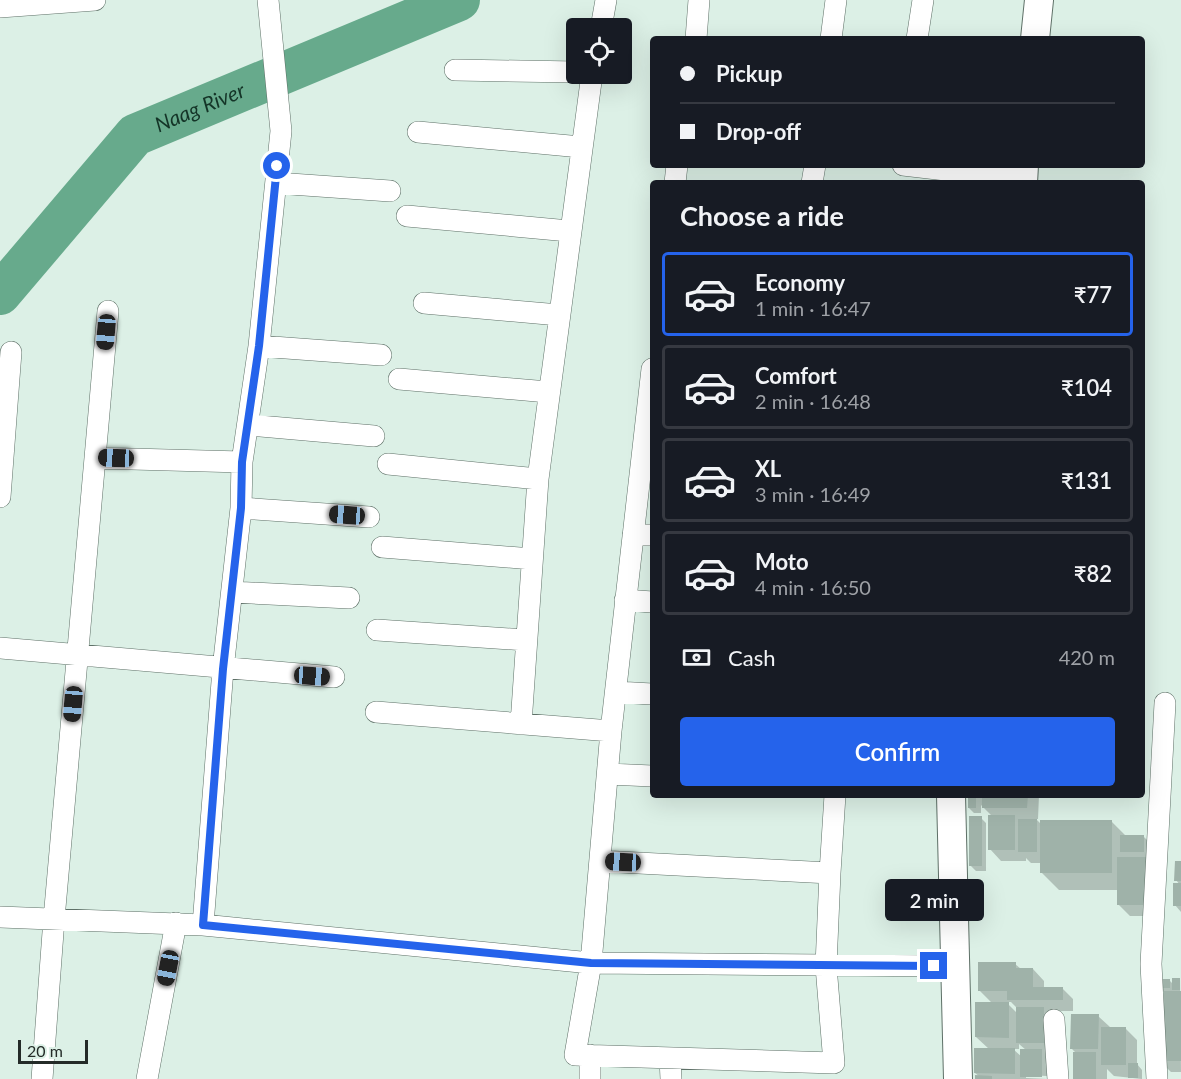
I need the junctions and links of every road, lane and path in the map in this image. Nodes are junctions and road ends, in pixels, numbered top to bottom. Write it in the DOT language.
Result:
graph roads {
  1 [pos="95,0"];
  2 [pos="268,0"];
  3 [pos="606,0"];
  4 [pos="699,0"];
  5 [pos="836,0"];
  6 [pos="923,0"];
  7 [pos="1039,0"];
  8 [pos="0,7"];
  9 [pos="603,18"];
  10 [pos="701,36"];
  11 [pos="831,36"];
  12 [pos="917,36"];
  13 [pos="1035,36"];
  14 [pos="455,70"];
  15 [pos="566,72"];
  16 [pos="590,84"];
  17 [pos="418,132"];
  18 [pos="581,147"];
  19 [pos="934,168"];
  20 [pos="1023,176"];
  21 [pos="276,183"];
  22 [pos="390,191"];
  23 [pos="407,216"];
  24 [pos="569,231"];
  25 [pos="424,303"];
  26 [pos="108,310"];
  27 [pos="559,315"];
  28 [pos="259,346"];
  29 [pos="11,351"];
  30 [pos="381,356"];
  31 [pos="399,379"];
  32 [pos="548,392"];
  33 [pos="650,405"];
  34 [pos="248,425"];
  35 [pos="374,436"];
  36 [pos="95,458"];
  37 [pos="647,458"];
  38 [pos="242,462"];
  39 [pos="388,464"];
  40 [pos="538,479"];
  41 [pos="0,497"];
  42 [pos="241,508"];
  43 [pos="369,517"];
  44 [pos="643,535"];
  45 [pos="382,547"];
  46 [pos="532,559"];
  47 [pos="232,592"];
  48 [pos="349,598"];
  49 [pos="625,600"];
  50 [pos="650,602"];
  51 [pos="377,630"];
  52 [pos="526,640"];
  53 [pos="0,648"];
  54 [pos="77,656"];
  55 [pos="223,669"];
  56 [pos="334,677"];
  57 [pos="616,692"];
  58 [pos="650,694"];
  59 [pos="1165,703"];
  60 [pos="376,712"];
  61 [pos="521,724"];
  62 [pos="611,730"];
  63 [pos="608,774"];
  64 [pos="650,776"];
  65 [pos="835,798"];
  66 [pos="951,798"];
  67 [pos="600,861"];
  68 [pos="830,873"];
  69 [pos="0,916"];
  70 [pos="54,919"];
  71 [pos="176,923"];
  72 [pos="203,925"];
  73 [pos="591,963"];
  74 [pos="826,966"];
  75 [pos="955,966"];
  76 [pos="1054,1020"];
  77 [pos="590,1055"];
  78 [pos="671,1068"];
  79 [pos="753,1070"];
  80 [pos="835,1071"];
  81 [pos="42,1079"];
  82 [pos="147,1079"];
  83 [pos="590,1079"];
  84 [pos="958,1079"];
  85 [pos="1058,1079"];
  86 [pos="1157,1079"];
  1 -- 8 [label="street"];
  2 -- 21 [label="street"];
  3 -- 9 [label="street"];
  4 -- 10 [label="street"];
  5 -- 11 [label="street"];
  6 -- 12 [label="street"];
  7 -- 13 [label="street"];
  14 -- 15 [label="street"];
  16 -- 18 [label="street"];
  17 -- 18 [label="street"];
  18 -- 24 [label="street"];
  19 -- 20 [label="street"];
  21 -- 22 [label="street"];
  21 -- 28 [label="street"];
  23 -- 24 [label="street"];
  24 -- 27 [label="street"];
  25 -- 27 [label="street"];
  26 -- 36 [label="street"];
  27 -- 32 [label="street"];
  28 -- 30 [label="street"];
  28 -- 34 [label="street"];
  29 -- 41 [label="street"];
  31 -- 32 [label="street"];
  32 -- 40 [label="street"];
  33 -- 37 [label="street"];
  34 -- 35 [label="street"];
  34 -- 38 [label="street"];
  36 -- 38 [label="street"];
  36 -- 54 [label="street"];
  37 -- 44 [label="street"];
  38 -- 42 [label="street"];
  39 -- 40 [label="street"];
  40 -- 46 [label="street"];
  42 -- 43 [label="street"];
  42 -- 47 [label="street"];
  44 -- 49 [label="street"];
  45 -- 46 [label="street"];
  46 -- 52 [label="street"];
  47 -- 48 [label="street"];
  47 -- 55 [label="street"];
  49 -- 50 [label="street"];
  49 -- 57 [label="street"];
  51 -- 52 [label="street"];
  52 -- 61 [label="street"];
  53 -- 54 [label="street"];
  54 -- 55 [label="street"];
  54 -- 70 [label="street"];
  55 -- 56 [label="street"];
  55 -- 72 [label="street"];
  57 -- 58 [label="street"];
  57 -- 62 [label="street"];
  59 -- 86 [label="street"];
  60 -- 61 [label="street"];
  61 -- 62 [label="street"];
  62 -- 63 [label="street"];
  63 -- 64 [label="street"];
  63 -- 67 [label="street"];
  65 -- 68 [label="street"];
  66 -- 75 [label="street"];
  67 -- 68 [label="street"];
  67 -- 73 [label="street"];
  68 -- 74 [label="street"];
  69 -- 70 [label="street"];
  70 -- 71 [label="street"];
  70 -- 81 [label="street"];
  71 -- 72 [label="street"];
  71 -- 82 [label="street"];
  72 -- 73 [label="street"];
  73 -- 74 [label="street"];
  73 -- 77 [label="street"];
  74 -- 75 [label="street"];
  74 -- 80 [label="street"];
  75 -- 84 [label="street"];
  76 -- 85 [label="street"];
  77 -- 78 [label="street"];
  77 -- 83 [label="street"];
  78 -- 79 [label="street"];
  79 -- 80 [label="street"];
}
